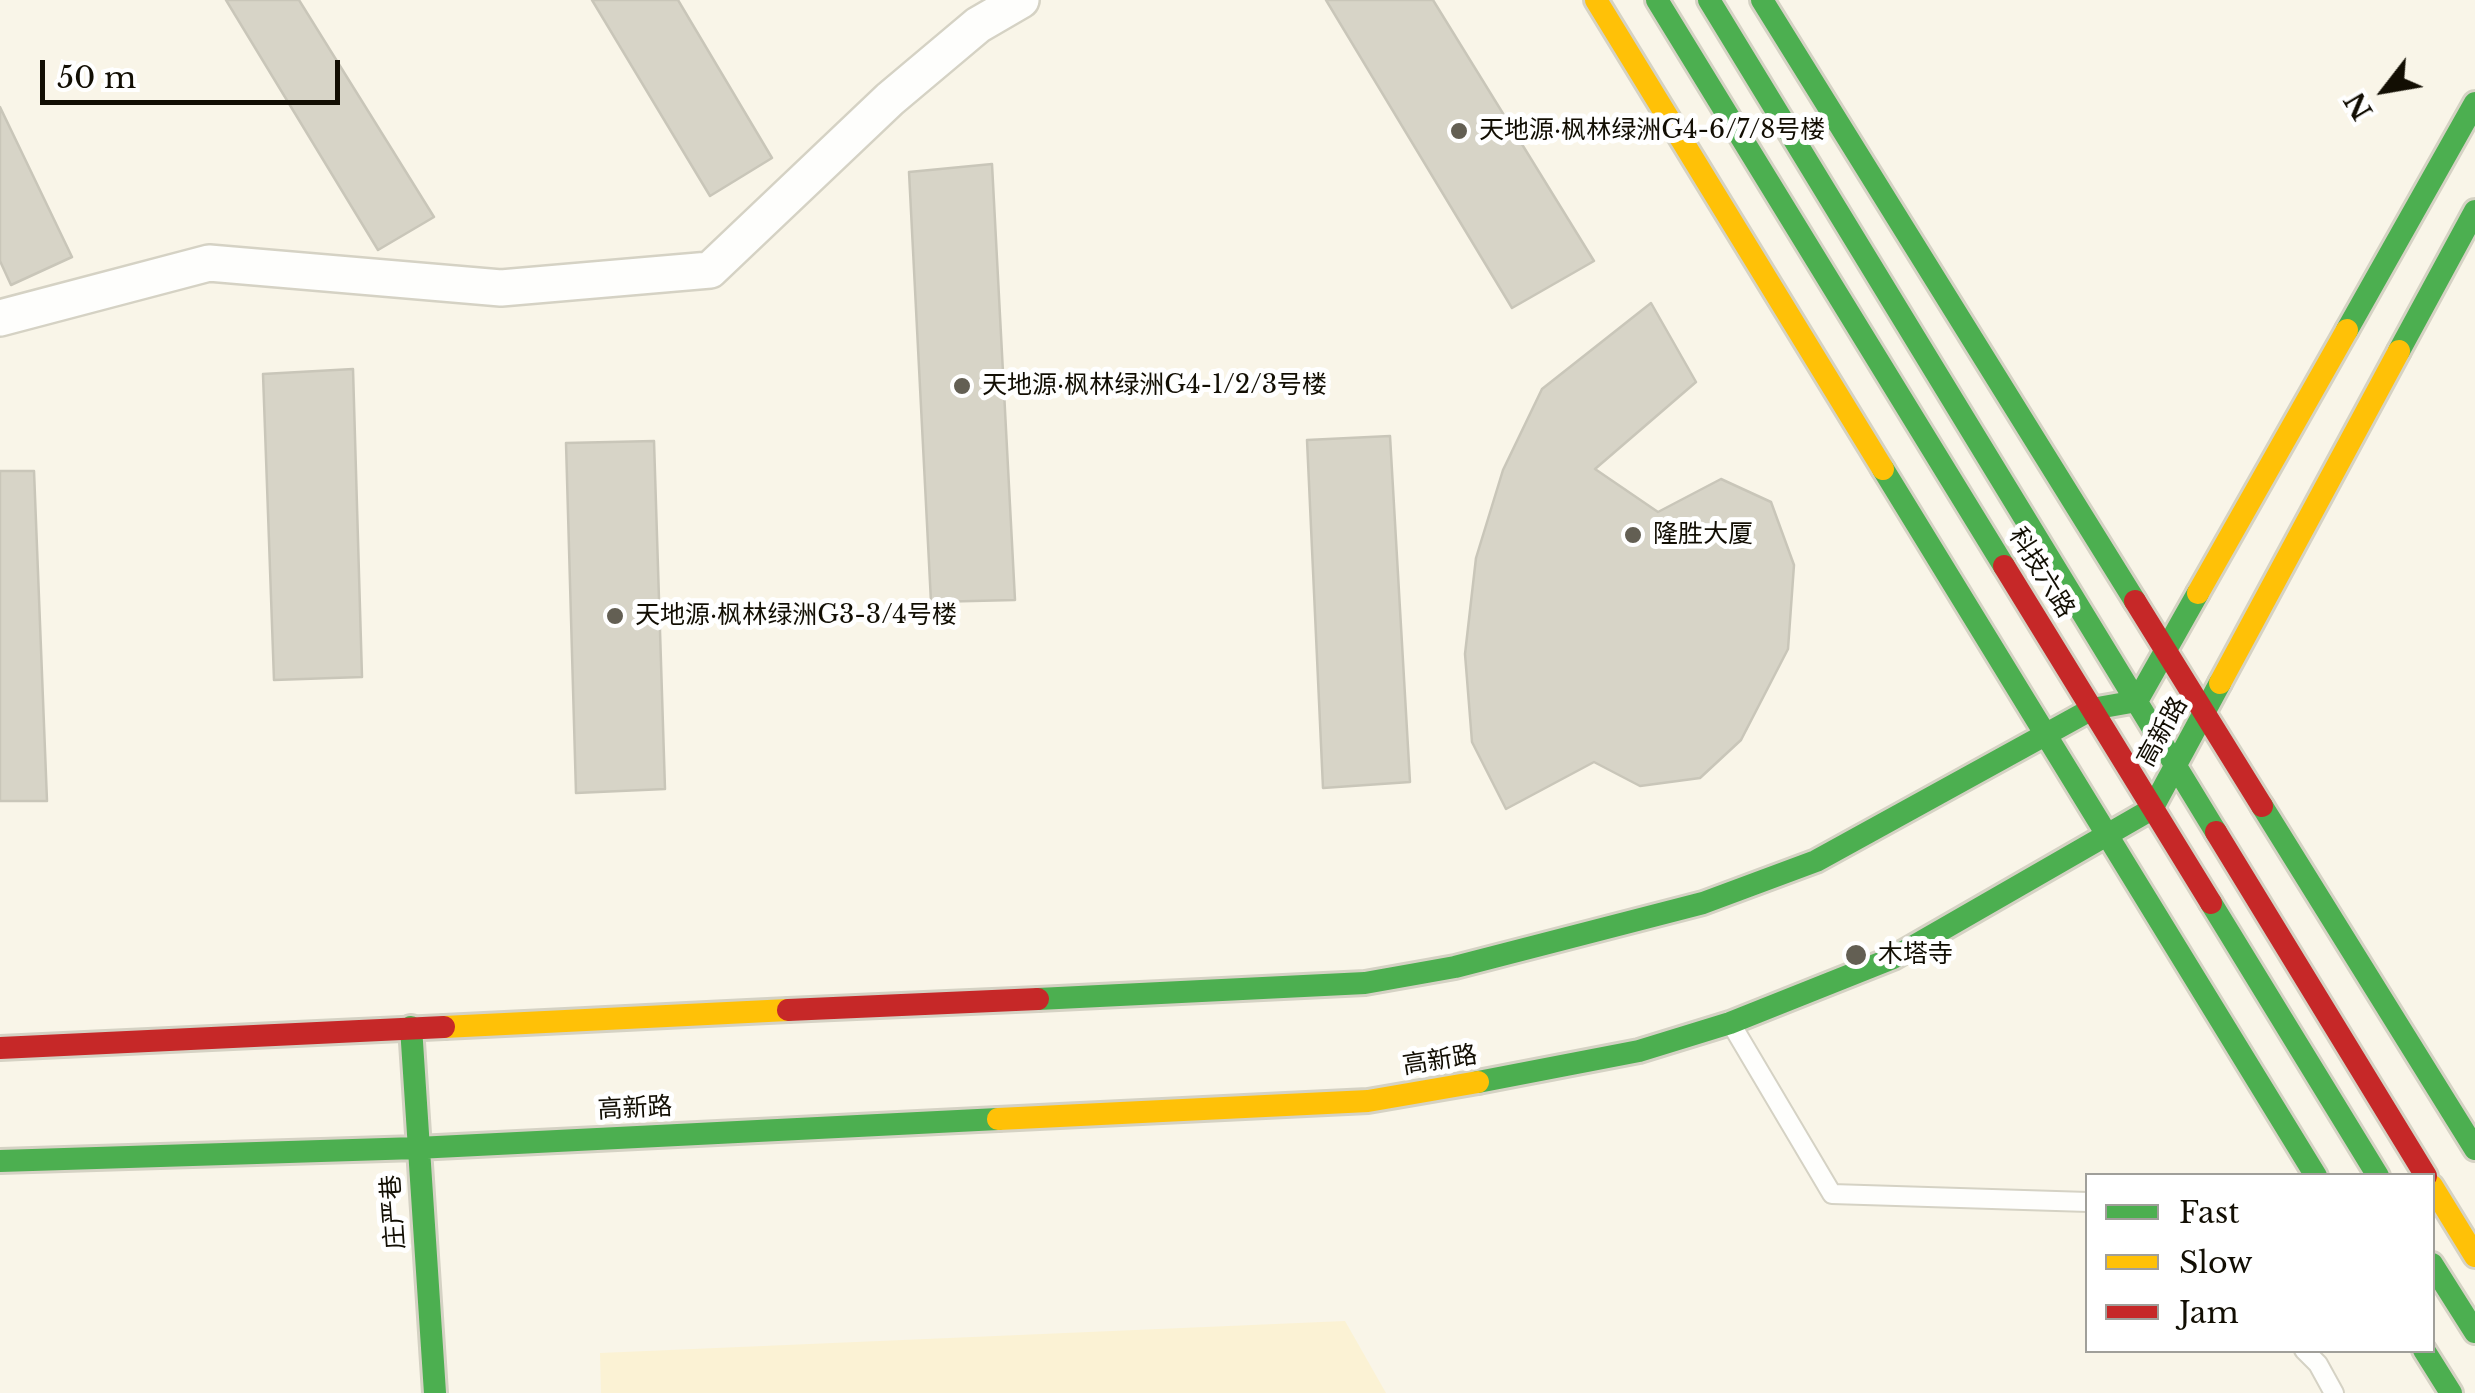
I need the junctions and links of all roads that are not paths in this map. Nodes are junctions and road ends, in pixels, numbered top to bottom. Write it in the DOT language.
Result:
graph roads {
  1 [pos="1022,0"];
  2 [pos="1596,0"];
  3 [pos="1657,0"];
  4 [pos="1709,0"];
  5 [pos="1762,0"];
  6 [pos="2475,103"];
  7 [pos="2475,211"];
  8 [pos="0,318"];
  9 [pos="2166,649"];
  10 [pos="2137,701"];
  11 [pos="2092,710"];
  12 [pos="2204,714"];
  13 [pos="2046,735"];
  14 [pos="2176,766"];
  15 [pos="2152,809"];
  16 [pos="2106,836"];
  17 [pos="1730,1022"];
  18 [pos="410,1027"];
  19 [pos="0,1048"];
  20 [pos="417,1148"];
  21 [pos="2475,1149"];
  22 [pos="0,1162"];
  23 [pos="2314,1173"];
  24 [pos="2376,1173"];
  25 [pos="2424,1173"];
  26 [pos="2435,1191"];
  27 [pos="2085,1202"];
  28 [pos="2475,1256"];
  29 [pos="2435,1269"];
  30 [pos="2475,1332"];
  31 [pos="2307,1353"];
  32 [pos="2426,1353"];
  33 [pos="436,1393"];
  34 [pos="2334,1393"];
  35 [pos="2451,1393"];
  1 -- 8 [label="street"];
  2 -- 13 [label="main road"];
  3 -- 11 [label="main road, 科技六路"];
  4 -- 10 [label="main road, 科技六路"];
  5 -- 9 [label="main road"];
  6 -- 9 [label="main road, 高新路"];
  7 -- 12 [label="main road, 高新路"];
  9 -- 10 [label="main road, 高新路"];
  9 -- 12 [label="main road"];
  10 -- 11 [label="main road, 高新路"];
  10 -- 14 [label="main road, 科技六路"];
  11 -- 13 [label="main road, 高新路"];
  11 -- 15 [label="main road, 科技六路"];
  12 -- 14 [label="main road, 高新路"];
  12 -- 21 [label="main road"];
  13 -- 16 [label="main road"];
  13 -- 18 [label="main road, 高新路"];
  14 -- 15 [label="main road, 高新路"];
  14 -- 25 [label="main road, 科技六路"];
  15 -- 16 [label="main road, 高新路"];
  15 -- 24 [label="main road, 科技六路"];
  16 -- 17 [label="main road, 高新路"];
  16 -- 23 [label="main road"];
  17 -- 20 [label="main road, 高新路"];
  17 -- 27 [label="lane"];
  18 -- 19 [label="main road, 高新路"];
  18 -- 20 [label="main road, 庄严巷"];
  20 -- 22 [label="main road, 高新路"];
  20 -- 33 [label="main road, 庄严巷"];
  26 -- 28 [label="main road"];
  29 -- 30 [label="main road"];
  31 -- 34 [label="lane"];
  32 -- 35 [label="main road"];
}
